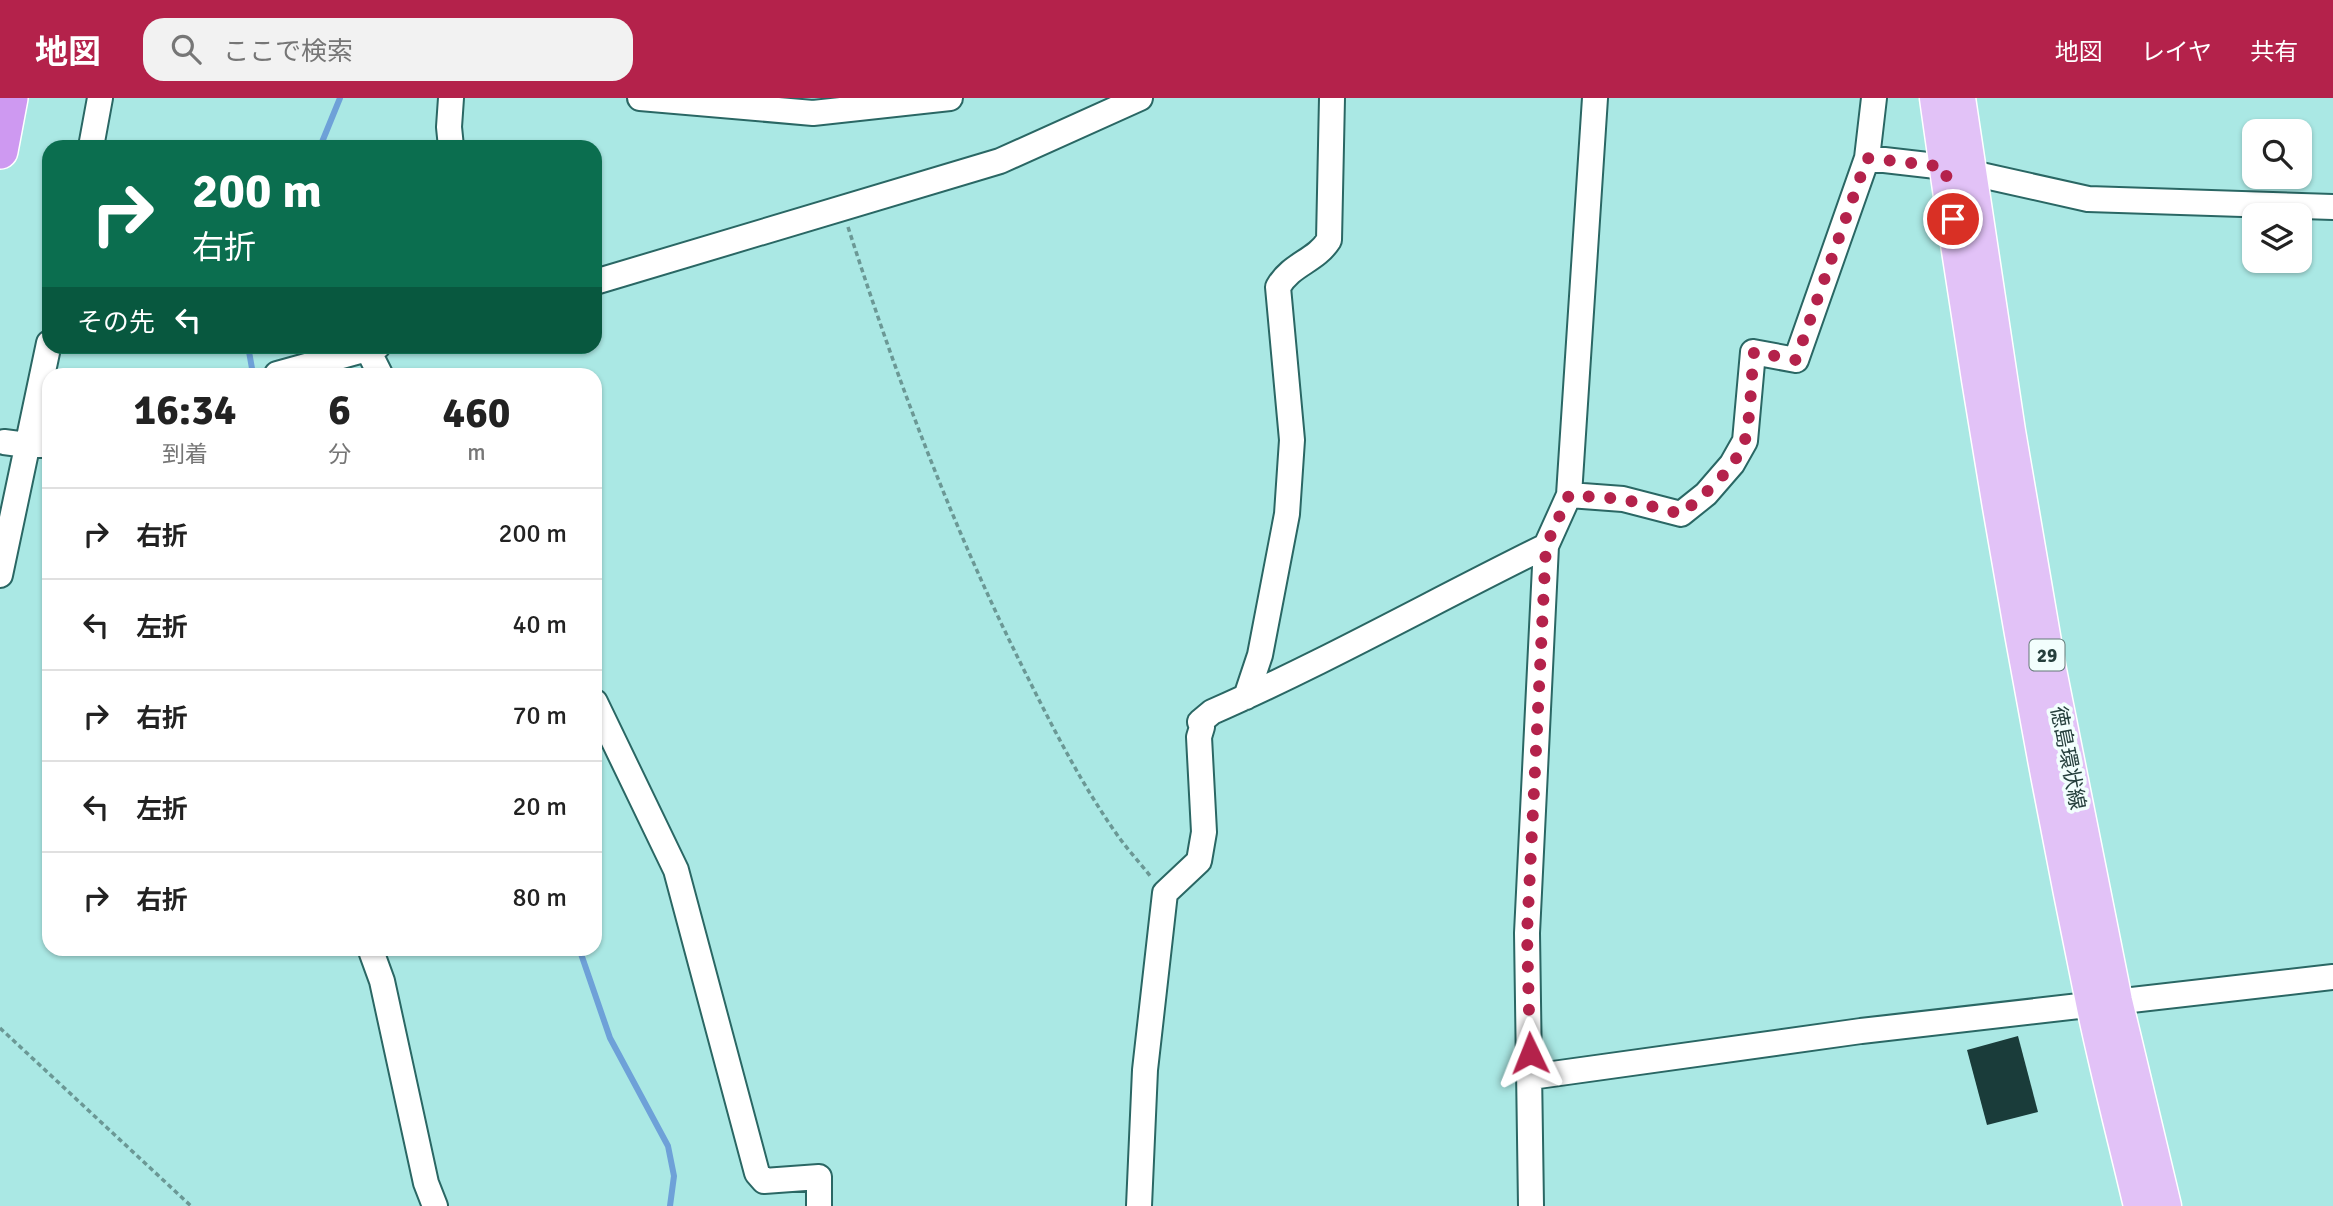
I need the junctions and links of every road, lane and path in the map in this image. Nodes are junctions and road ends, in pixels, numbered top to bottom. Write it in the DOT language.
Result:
graph roads {
  1 [pos="10,98"];
  2 [pos="100,98"];
  3 [pos="451,98"];
  4 [pos="640,98"];
  5 [pos="950,98"];
  6 [pos="1140,98"];
  7 [pos="1332,98"];
  8 [pos="1595,98"];
  9 [pos="1874,98"];
  10 [pos="1936,98"];
  11 [pos="1959,98"];
  12 [pos="92,140"];
  13 [pos="450,140"];
  14 [pos="0,151"];
  15 [pos="1867,158"];
  16 [pos="1957,169"];
  17 [pos="2333,207"];
  18 [pos="842,209"];
  19 [pos="602,280"];
  20 [pos="349,354"];
  21 [pos="298,368"];
  22 [pos="42,375"];
  23 [pos="27,444"];
  24 [pos="1569,495"];
  25 [pos="1546,546"];
  26 [pos="0,575"];
  27 [pos="1246,697"];
  28 [pos="602,717"];
  29 [pos="1165,893"];
  30 [pos="373,956"];
  31 [pos="2333,977"];
  32 [pos="2104,1003"];
  33 [pos="0,1028"];
  34 [pos="1531,1077"];
  35 [pos="191,1206"];
  36 [pos="435,1206"];
  37 [pos="819,1206"];
  38 [pos="1139,1206"];
  39 [pos="1531,1206"];
  40 [pos="2140,1206"];
  41 [pos="2165,1206"];
  1 -- 14 [label="highway"];
  2 -- 12 [label="street"];
  3 -- 13 [label="street"];
  4 -- 5 [label="street"];
  6 -- 18 [label="street"];
  7 -- 27 [label="street"];
  8 -- 24 [label="street"];
  9 -- 15 [label="street"];
  10 -- 16 [label="main road, 徳島環状線 / 29"];
  11 -- 16 [label="main road, 徳島環状線 / 29"];
  15 -- 16 [label="street"];
  15 -- 24 [label="street"];
  16 -- 17 [label="street"];
  16 -- 32 [label="main road, 徳島環状線 / 29"];
  18 -- 19 [label="street"];
  18 -- 29 [label="path"];
  20 -- 21 [label="street"];
  22 -- 23 [label="street"];
  23 -- 26 [label="street"];
  24 -- 25 [label="street"];
  25 -- 27 [label="street"];
  25 -- 34 [label="street"];
  27 -- 29 [label="street"];
  28 -- 37 [label="street"];
  29 -- 38 [label="street"];
  30 -- 36 [label="street"];
  31 -- 32 [label="street"];
  32 -- 34 [label="street"];
  32 -- 40 [label="main road, 徳島環状線 / 29"];
  32 -- 41 [label="main road, 徳島環状線 / 29"];
  33 -- 35 [label="path"];
  34 -- 39 [label="street"];
}
